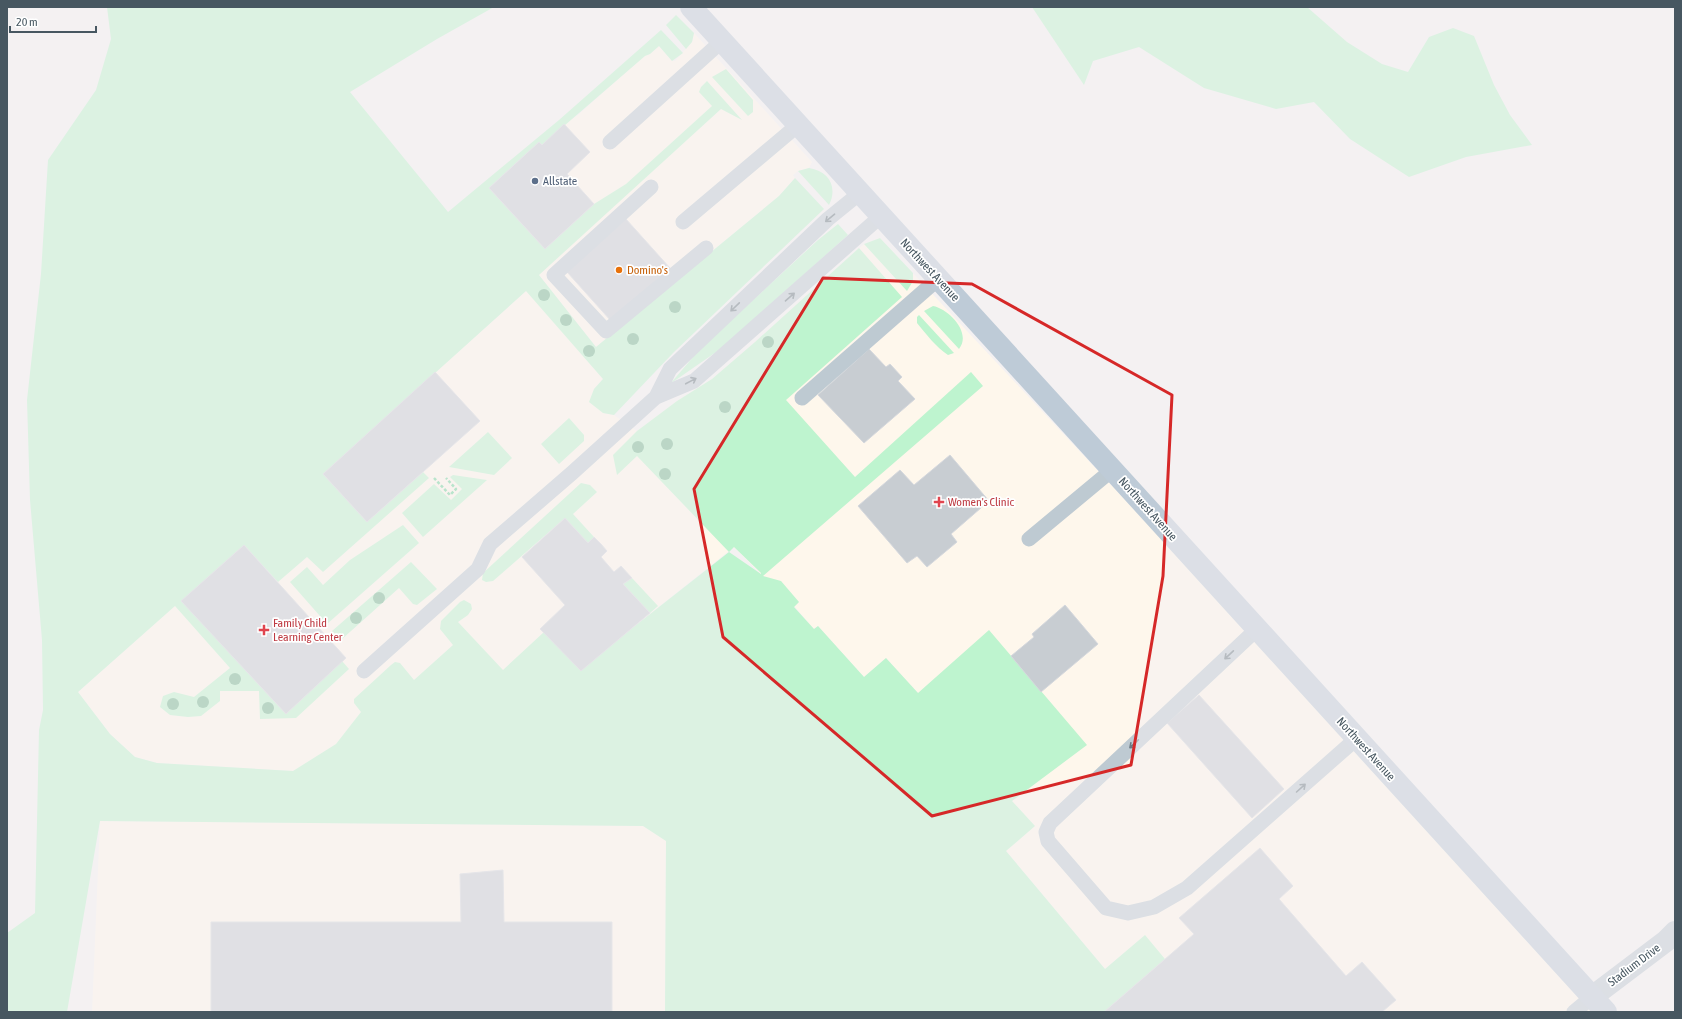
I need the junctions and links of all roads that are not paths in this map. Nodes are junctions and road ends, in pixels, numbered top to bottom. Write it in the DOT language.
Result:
graph roads {
  1 [pos="691,7"];
  2 [pos="722,41"];
  3 [pos="798,125"];
  4 [pos="610,142"];
  5 [pos="651,187"];
  6 [pos="860,193"];
  7 [pos="881,216"];
  8 [pos="683,222"];
  9 [pos="706,248"];
  10 [pos="939,278"];
  11 [pos="656,397"];
  12 [pos="802,398"];
  13 [pos="1112,470"];
  14 [pos="1029,539"];
  15 [pos="1257,628"];
  16 [pos="364,671"];
  17 [pos="1356,739"];
  18 [pos="1675,932"];
  19 [pos="1599,1004"];
  20 [pos="1574,1012"];
  1 -- 2 [label="street, Northwest Avenue"];
  2 -- 3 [label="street, Northwest Avenue"];
  2 -- 4 [label="lane"];
  3 -- 6 [label="street, Northwest Avenue"];
  3 -- 8 [label="lane"];
  5 -- 9 [label="lane"];
  6 -- 7 [label="street, Northwest Avenue"];
  6 -- 11 [label="lane, one-way"];
  7 -- 10 [label="street, Northwest Avenue"];
  11 -- 7 [label="lane, one-way"];
  10 -- 12 [label="lane"];
  10 -- 13 [label="street, Northwest Avenue"];
  11 -- 16 [label="lane"];
  13 -- 14 [label="lane"];
  13 -- 15 [label="street, Northwest Avenue"];
  15 -- 17 [label="street, Northwest Avenue"];
  15 -- 17 [label="lane, one-way"];
  17 -- 19 [label="street, Northwest Avenue"];
  18 -- 19 [label="street, Stadium Drive"];
  19 -- 20 [label="lane"];
}
